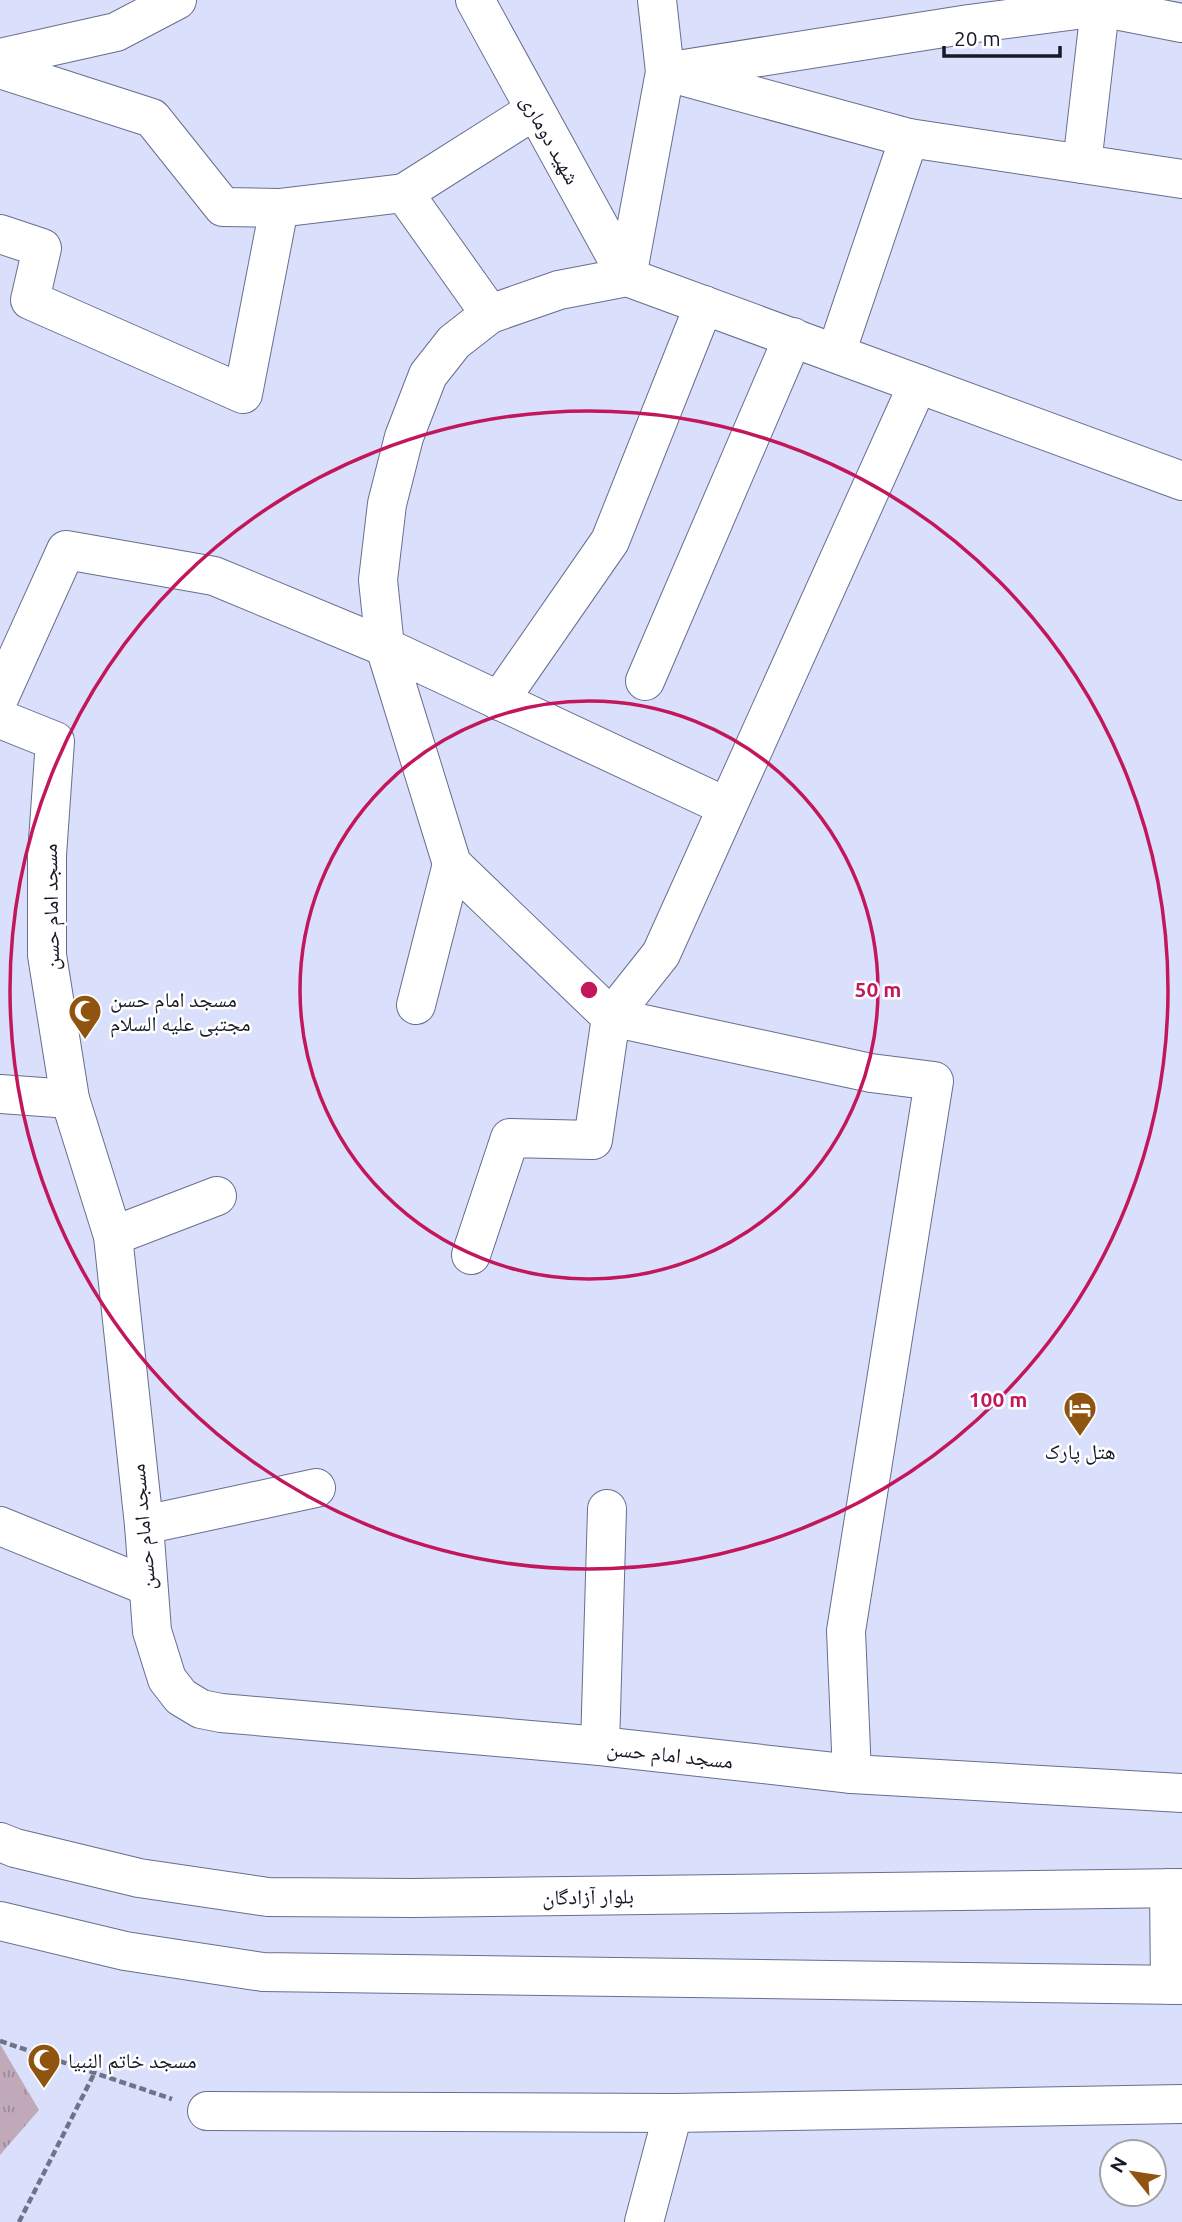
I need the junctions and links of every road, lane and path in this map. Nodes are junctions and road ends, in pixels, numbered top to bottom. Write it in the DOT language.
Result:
graph roads {
  1 [pos="177,0"];
  2 [pos="475,0"];
  3 [pos="657,0"];
  4 [pos="1101,4"];
  5 [pos="1182,23"];
  6 [pos="0,58"];
  7 [pos="0,69"];
  8 [pos="665,72"];
  9 [pos="535,110"];
  10 [pos="909,138"];
  11 [pos="1082,164"];
  12 [pos="1182,179"];
  13 [pos="404,193"];
  14 [pos="279,208"];
  15 [pos="0,234"];
  16 [pos="627,277"];
  17 [pos="704,304"];
  18 [pos="490,314"];
  19 [pos="793,337"];
  20 [pos="836,353"];
  21 [pos="919,384"];
  22 [pos="1182,481"];
  23 [pos="384,647"];
  24 [pos="645,681"];
  25 [pos="0,696"];
  26 [pos="499,701"];
  27 [pos="0,719"];
  28 [pos="727,807"];
  29 [pos="453,864"];
  30 [pos="416,1005"];
  31 [pos="611,1017"];
  32 [pos="0,1094"];
  33 [pos="70,1099"];
  34 [pos="217,1196"];
  35 [pos="113,1236"];
  36 [pos="471,1255"];
  37 [pos="316,1488"];
  38 [pos="607,1509"];
  39 [pos="144,1525"];
  40 [pos="0,1526"];
  41 [pos="147,1586"];
  42 [pos="600,1746"];
  43 [pos="852,1774"];
  44 [pos="1182,1793"];
  45 [pos="0,1842"];
  46 [pos="1176,1888"];
  47 [pos="0,1921"];
  48 [pos="1176,1985"];
  49 [pos="0,2041"];
  50 [pos="94,2071"];
  51 [pos="1182,2104"];
  52 [pos="207,2111"];
  53 [pos="673,2113"];
  54 [pos="19,2222"];
  55 [pos="644,2222"];
  1 -- 6 [label="street"];
  2 -- 9 [label="street, شهید دوماری"];
  3 -- 8 [label="street"];
  4 -- 5 [label="street"];
  4 -- 8 [label="street"];
  4 -- 11 [label="street"];
  7 -- 14 [label="street"];
  8 -- 10 [label="street"];
  8 -- 16 [label="street"];
  9 -- 13 [label="street"];
  9 -- 16 [label="street, شهید دوماری"];
  10 -- 11 [label="street"];
  10 -- 20 [label="street"];
  11 -- 12 [label="street"];
  13 -- 14 [label="street"];
  13 -- 18 [label="street"];
  14 -- 15 [label="street"];
  16 -- 17 [label="street"];
  16 -- 18 [label="street"];
  17 -- 19 [label="street"];
  17 -- 26 [label="street"];
  18 -- 23 [label="street"];
  19 -- 20 [label="street"];
  19 -- 24 [label="street"];
  20 -- 21 [label="street"];
  21 -- 22 [label="street"];
  21 -- 28 [label="street"];
  23 -- 25 [label="street"];
  23 -- 26 [label="street"];
  23 -- 29 [label="street"];
  26 -- 28 [label="street"];
  27 -- 33 [label="street, مسجد امام حسن"];
  28 -- 31 [label="street"];
  29 -- 30 [label="street"];
  29 -- 31 [label="street"];
  31 -- 36 [label="street"];
  31 -- 43 [label="street"];
  32 -- 33 [label="street"];
  33 -- 35 [label="street, مسجد امام حسن"];
  34 -- 35 [label="street"];
  35 -- 39 [label="street, مسجد امام حسن"];
  37 -- 39 [label="street"];
  38 -- 42 [label="street"];
  39 -- 41 [label="street, مسجد امام حسن"];
  40 -- 41 [label="street"];
  41 -- 42 [label="street, مسجد امام حسن"];
  42 -- 43 [label="street, مسجد امام حسن"];
  43 -- 44 [label="street, مسجد امام حسن"];
  45 -- 46 [label="street, بلوار آزادگان"];
  46 -- 48 [label="street"];
  47 -- 48 [label="street"];
  49 -- 50 [label="path"];
  50 -- 52 [label="path"];
  50 -- 54 [label="path"];
  51 -- 53 [label="street"];
  52 -- 53 [label="street"];
  53 -- 55 [label="street"];
}
